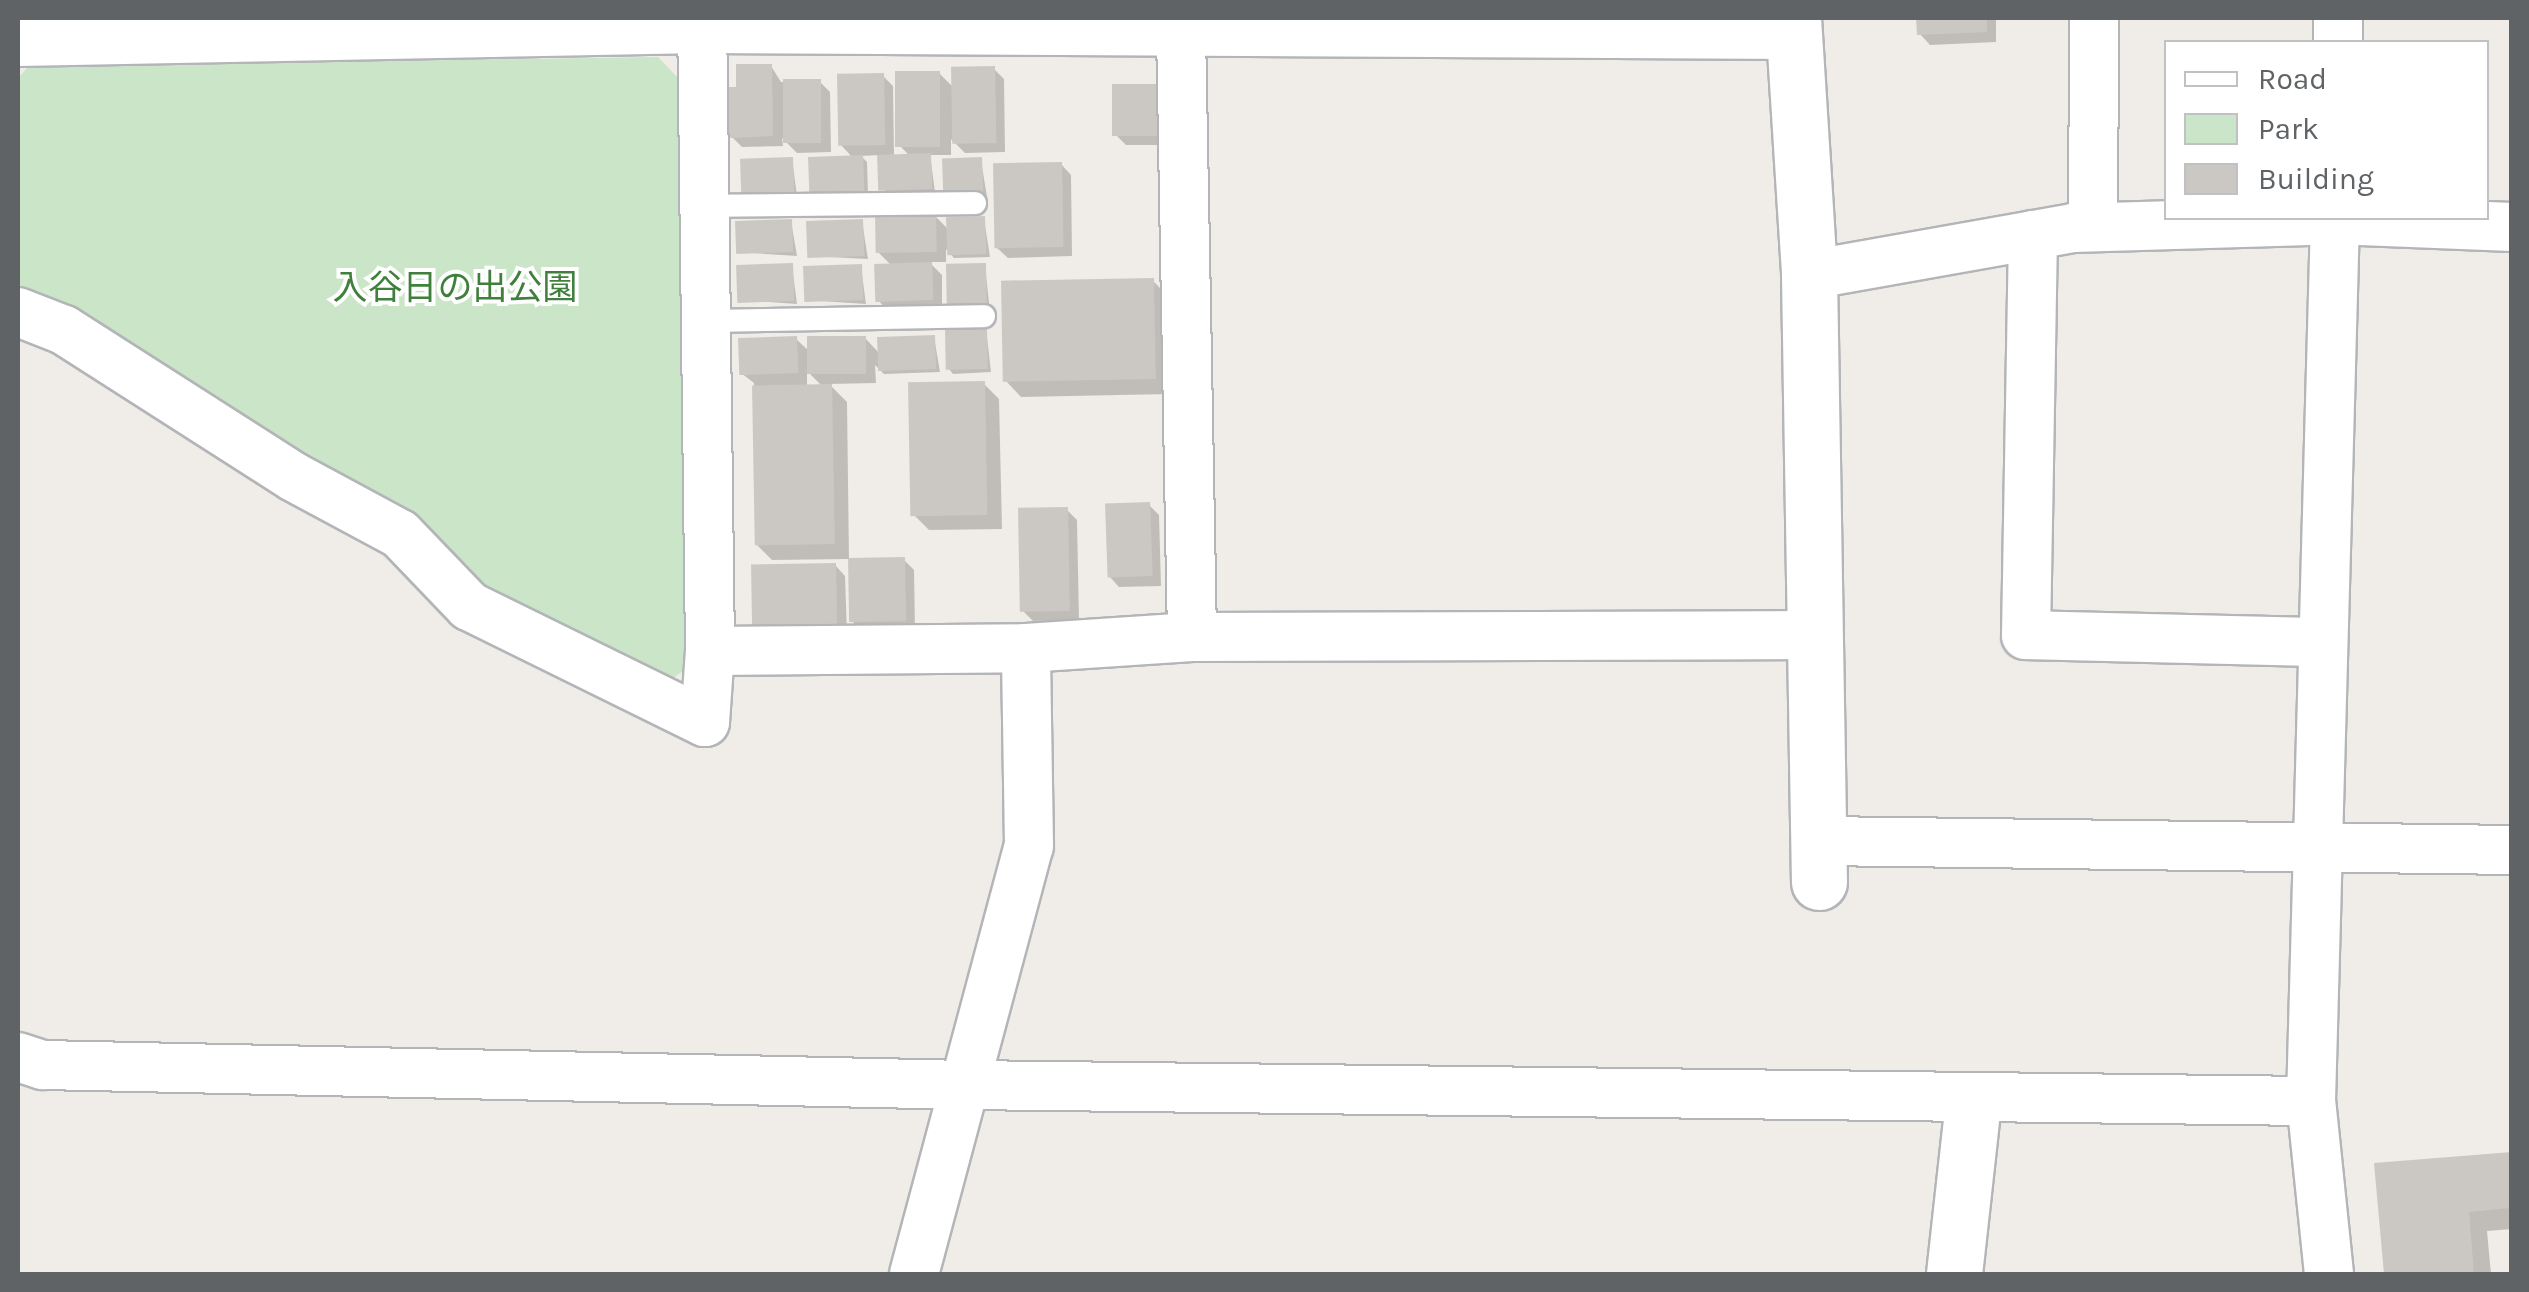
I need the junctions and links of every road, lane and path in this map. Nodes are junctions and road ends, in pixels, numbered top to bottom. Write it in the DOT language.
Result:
graph roads {
  1 [pos="2094,18"];
  2 [pos="702,23"];
  3 [pos="1794,26"];
  4 [pos="1181,31"];
  5 [pos="18,42"];
  6 [pos="975,203"];
  7 [pos="704,206"];
  8 [pos="2304,220"];
  9 [pos="2334,220"];
  10 [pos="2356,220"];
  11 [pos="2093,227"];
  12 [pos="2512,227"];
  13 [pos="2033,234"];
  14 [pos="1809,276"];
  15 [pos="18,312"];
  16 [pos="984,316"];
  17 [pos="705,321"];
  18 [pos="1816,636"];
  19 [pos="1192,637"];
  20 [pos="2321,642"];
  21 [pos="1026,648"];
  22 [pos="710,651"];
  23 [pos="2314,844"];
  24 [pos="2512,850"];
  25 [pos="1819,862"];
  26 [pos="18,1057"];
  27 [pos="964,1085"];
  28 [pos="1973,1101"];
  29 [pos="2311,1101"];
  30 [pos="914,1274"];
  31 [pos="1954,1274"];
  32 [pos="2328,1274"];
  1 -- 11 [label="street"];
  2 -- 4 [label="street"];
  2 -- 5 [label="street"];
  2 -- 7 [label="street"];
  3 -- 4 [label="street"];
  3 -- 14 [label="street"];
  4 -- 19 [label="street"];
  6 -- 7 [label="lane"];
  7 -- 17 [label="street"];
  8 -- 11 [label="street"];
  9 -- 20 [label="street"];
  10 -- 12 [label="street"];
  11 -- 13 [label="street"];
  13 -- 14 [label="street"];
  13 -- 20 [label="street"];
  14 -- 18 [label="street"];
  15 -- 22 [label="street"];
  16 -- 17 [label="lane"];
  17 -- 22 [label="street"];
  18 -- 19 [label="street"];
  18 -- 25 [label="street"];
  19 -- 21 [label="street"];
  20 -- 23 [label="street"];
  21 -- 22 [label="street"];
  21 -- 27 [label="street"];
  23 -- 24 [label="street"];
  23 -- 25 [label="street"];
  23 -- 29 [label="street"];
  26 -- 27 [label="street"];
  27 -- 28 [label="street"];
  27 -- 30 [label="street"];
  28 -- 29 [label="street"];
  28 -- 31 [label="street"];
  29 -- 32 [label="street"];
}
